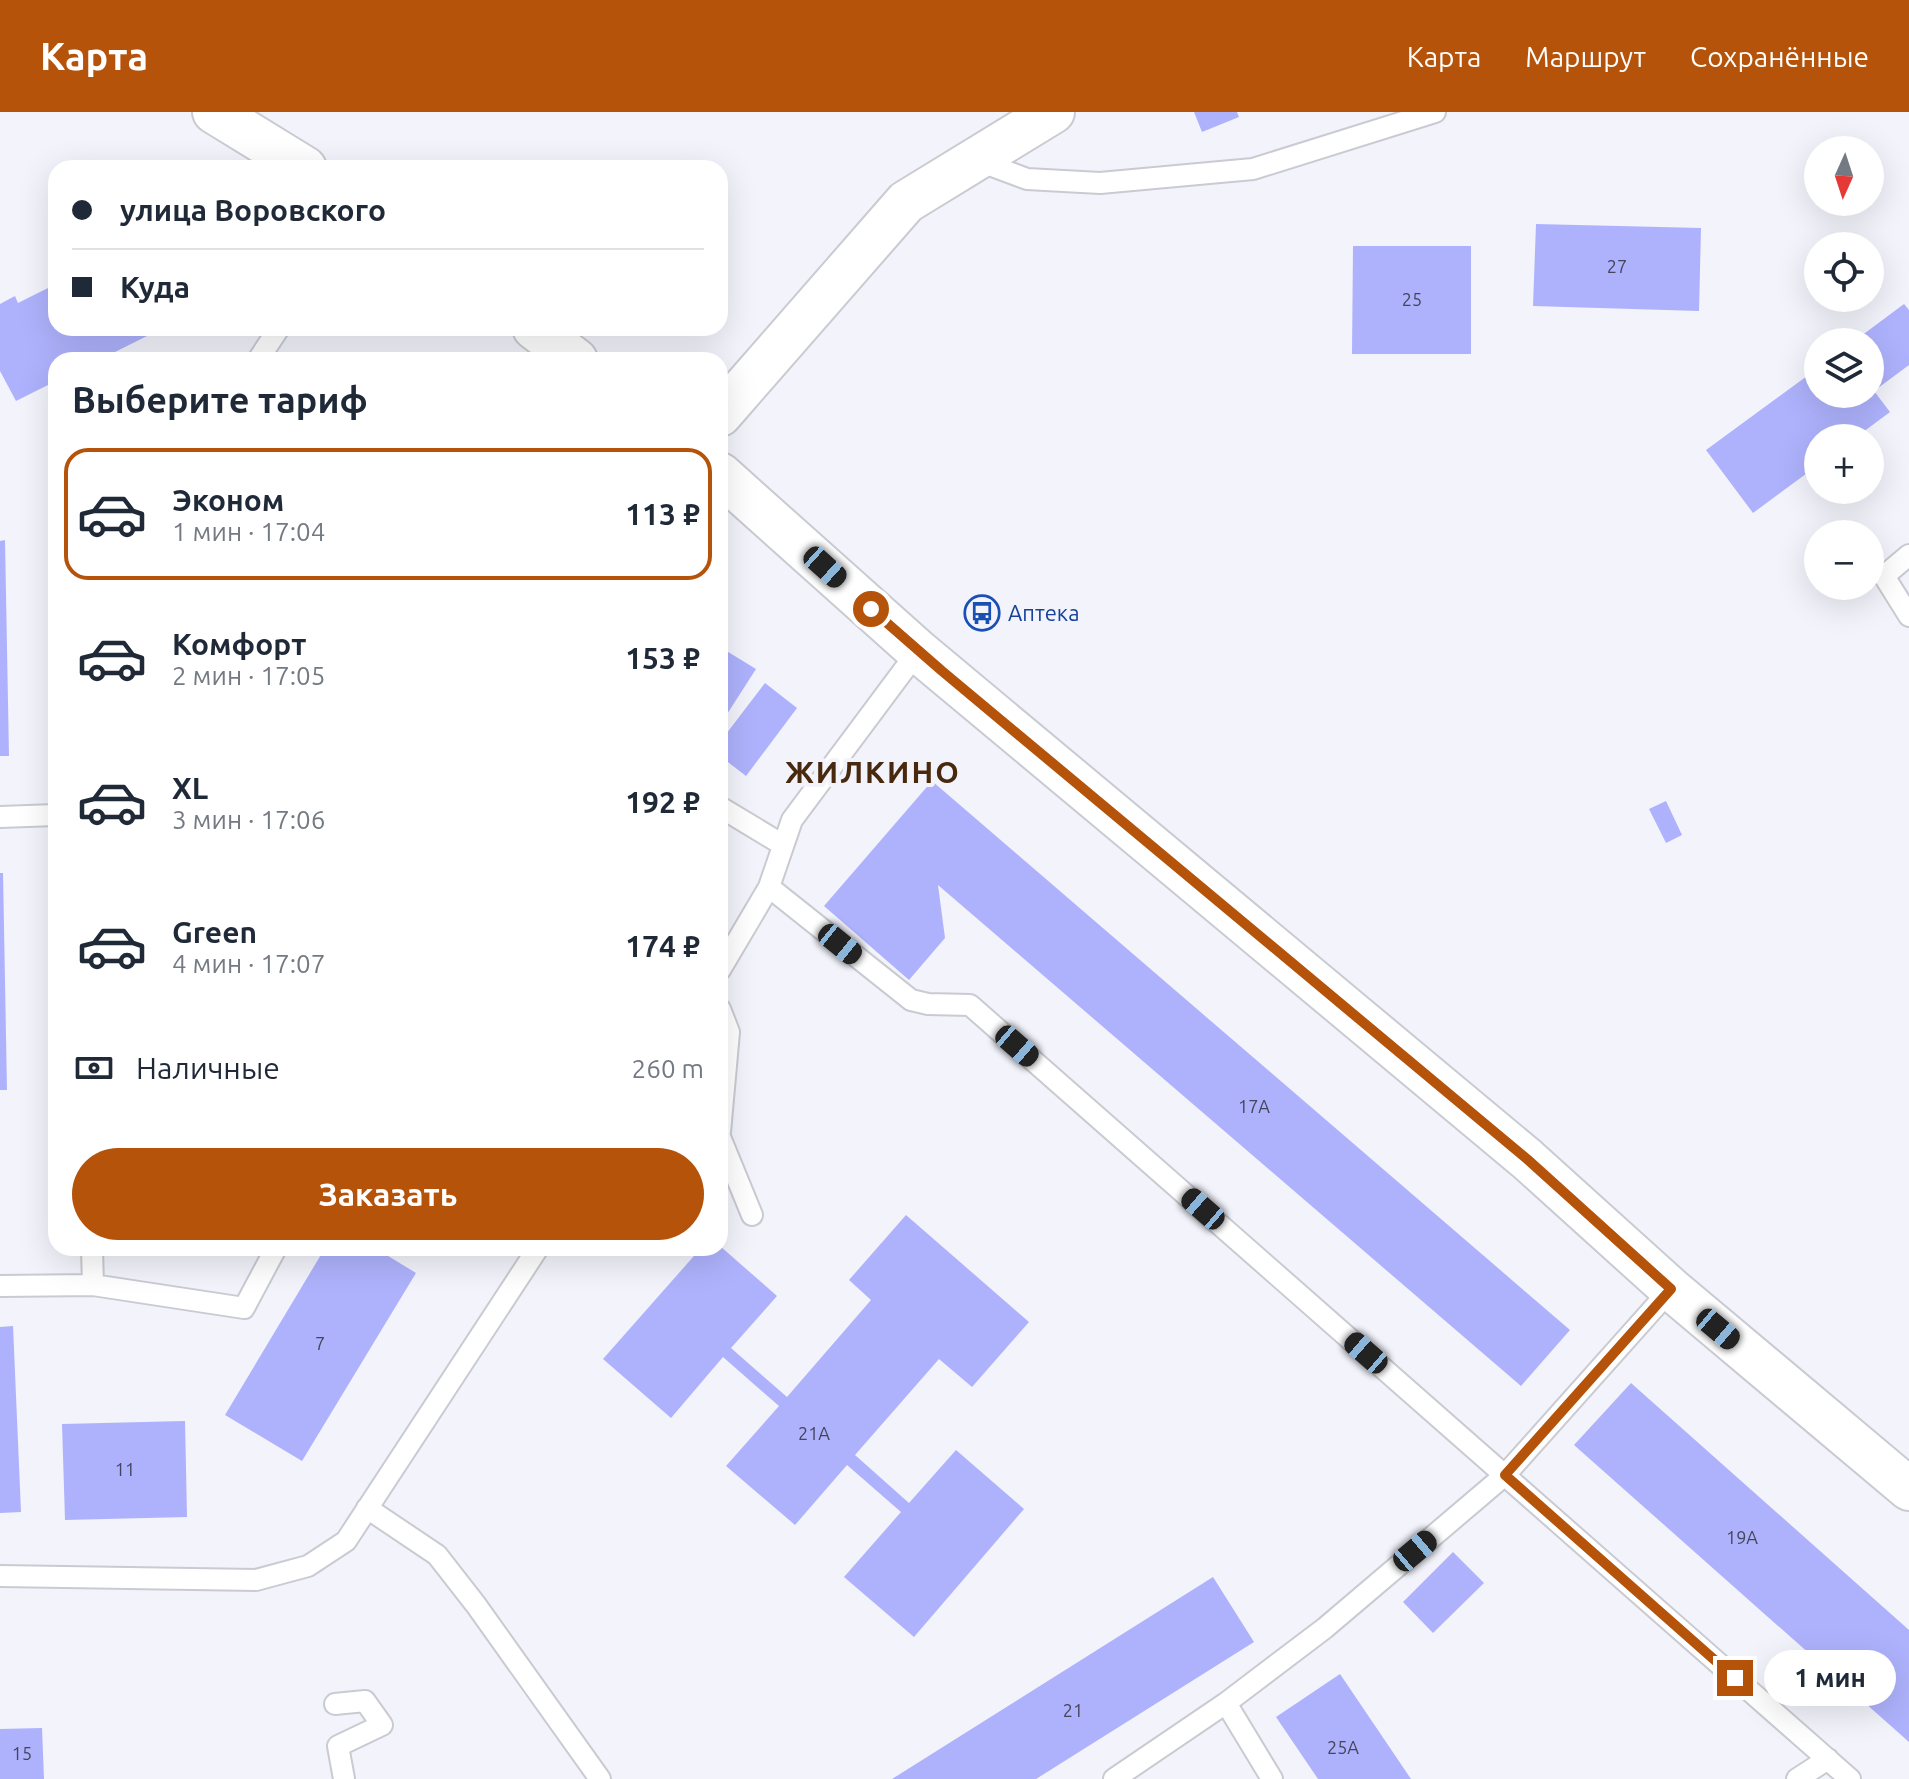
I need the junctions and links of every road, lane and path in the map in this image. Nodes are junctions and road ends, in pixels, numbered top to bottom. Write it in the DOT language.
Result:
graph roads {
  1 [pos="214,112"];
  2 [pos="1053,112"];
  3 [pos="1435,112"];
  4 [pos="292,160"];
  5 [pos="975,160"];
  6 [pos="544,336"];
  7 [pos="566,352"];
  8 [pos="728,406"];
  9 [pos="728,481"];
  10 [pos="1909,555"];
  11 [pos="1909,616"];
  12 [pos="918,651"];
  13 [pos="728,812"];
  14 [pos="48,815"];
  15 [pos="0,817"];
  16 [pos="783,845"];
  17 [pos="769,887"];
  18 [pos="728,956"];
  19 [pos="728,1155"];
  20 [pos="752,1215"];
  21 [pos="92,1256"];
  22 [pos="272,1256"];
  23 [pos="533,1256"];
  24 [pos="93,1285"];
  25 [pos="0,1286"];
  26 [pos="1671,1289"];
  27 [pos="1505,1475"];
  28 [pos="1909,1489"];
  29 [pos="367,1508"];
  30 [pos="0,1576"];
  31 [pos="1226,1703"];
  32 [pos="335,1704"];
  33 [pos="1828,1759"];
  34 [pos="344,1779"];
  35 [pos="600,1779"];
  36 [pos="1114,1779"];
  37 [pos="1272,1779"];
  38 [pos="1797,1779"];
  39 [pos="1850,1779"];
  1 -- 4 [label="street"];
  2 -- 5 [label="street"];
  3 -- 5 [label="lane"];
  5 -- 8 [label="street"];
  6 -- 7 [label="street"];
  9 -- 12 [label="street"];
  10 -- 11 [label="lane"];
  12 -- 16 [label="lane"];
  12 -- 26 [label="street"];
  13 -- 16 [label="lane"];
  14 -- 15 [label="lane"];
  16 -- 17 [label="lane"];
  17 -- 18 [label="lane"];
  17 -- 27 [label="lane"];
  19 -- 20 [label="lane"];
  21 -- 24 [label="lane"];
  22 -- 24 [label="lane"];
  23 -- 29 [label="lane"];
  24 -- 25 [label="lane"];
  26 -- 27 [label="lane"];
  26 -- 28 [label="street"];
  27 -- 31 [label="lane"];
  27 -- 33 [label="lane"];
  29 -- 30 [label="lane"];
  29 -- 35 [label="lane"];
  31 -- 36 [label="lane"];
  31 -- 37 [label="lane"];
  32 -- 34 [label="lane"];
  33 -- 38 [label="lane"];
  33 -- 39 [label="lane"];
}
